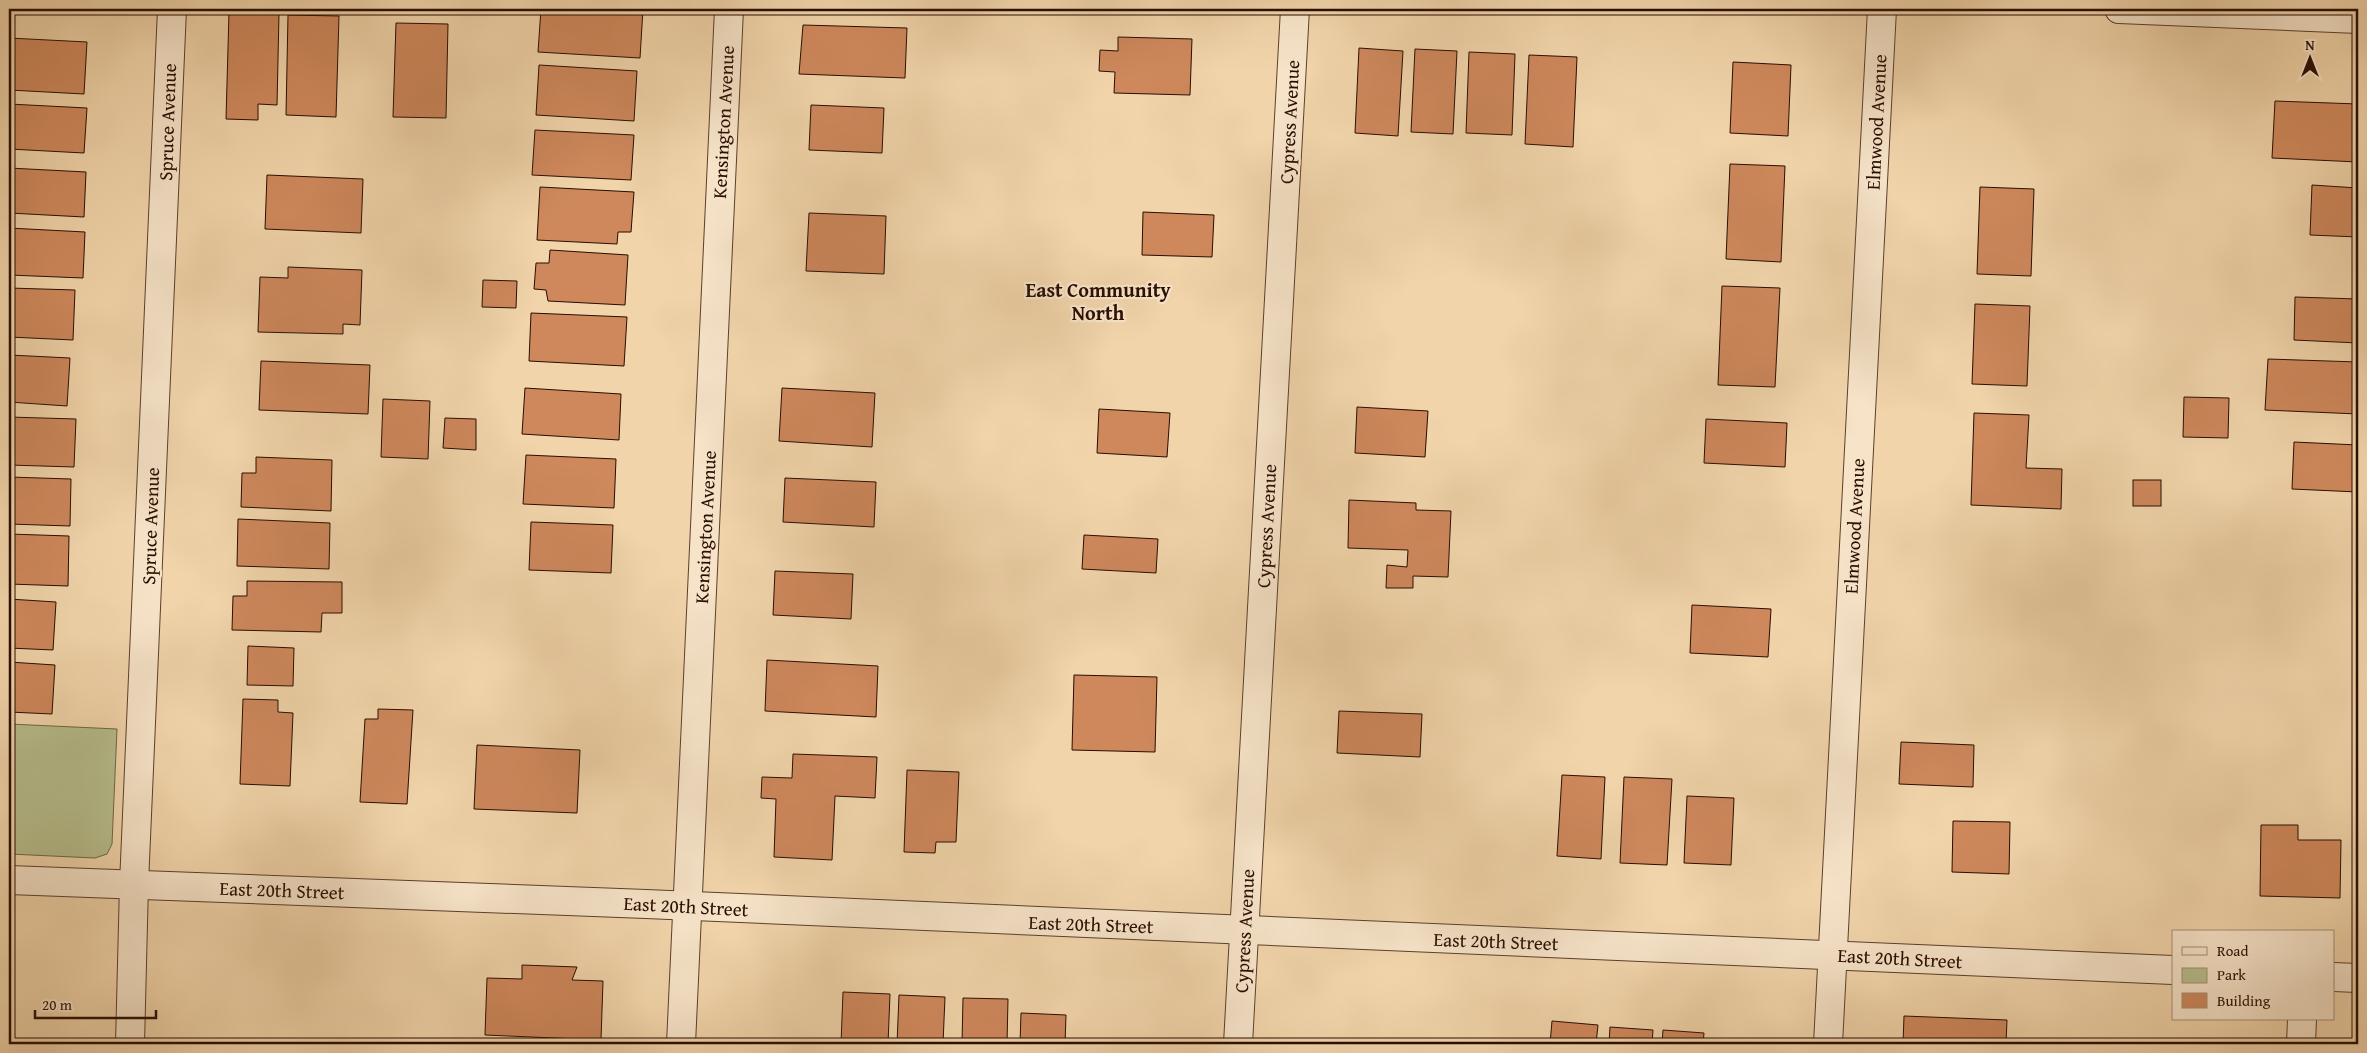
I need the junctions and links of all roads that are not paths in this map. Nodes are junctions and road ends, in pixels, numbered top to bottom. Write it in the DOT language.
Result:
graph roads {
  1 [pos="172,9"];
  2 [pos="729,9"];
  3 [pos="1295,9"];
  4 [pos="1882,9"];
  5 [pos="2119,9"];
  6 [pos="2358,19"];
  7 [pos="9,880"];
  8 [pos="134,884"];
  9 [pos="687,906"];
  10 [pos="1243,930"];
  11 [pos="1832,955"];
  12 [pos="2172,970"];
  13 [pos="2334,976"];
  14 [pos="2358,978"];
  15 [pos="2302,1020"];
  16 [pos="130,1044"];
  17 [pos="681,1044"];
  18 [pos="1238,1044"];
  19 [pos="1828,1044"];
  20 [pos="2301,1044"];
  1 -- 8 [label="street, Spruce Avenue"];
  2 -- 9 [label="street, Kensington Avenue"];
  3 -- 10 [label="street, Cypress Avenue"];
  4 -- 11 [label="street, Elmwood Avenue"];
  5 -- 6 [label="street"];
  7 -- 8 [label="street, East 20th Street"];
  8 -- 9 [label="street, East 20th Street"];
  8 -- 16 [label="street, Spruce Avenue"];
  9 -- 10 [label="street, East 20th Street"];
  9 -- 17 [label="street, Kensington Avenue"];
  10 -- 11 [label="street, East 20th Street"];
  10 -- 18 [label="street, Cypress Avenue"];
  11 -- 12 [label="street, East 20th Street"];
  11 -- 19 [label="street, Elmwood Avenue"];
  13 -- 14 [label="street"];
  15 -- 20 [label="street"];
}
